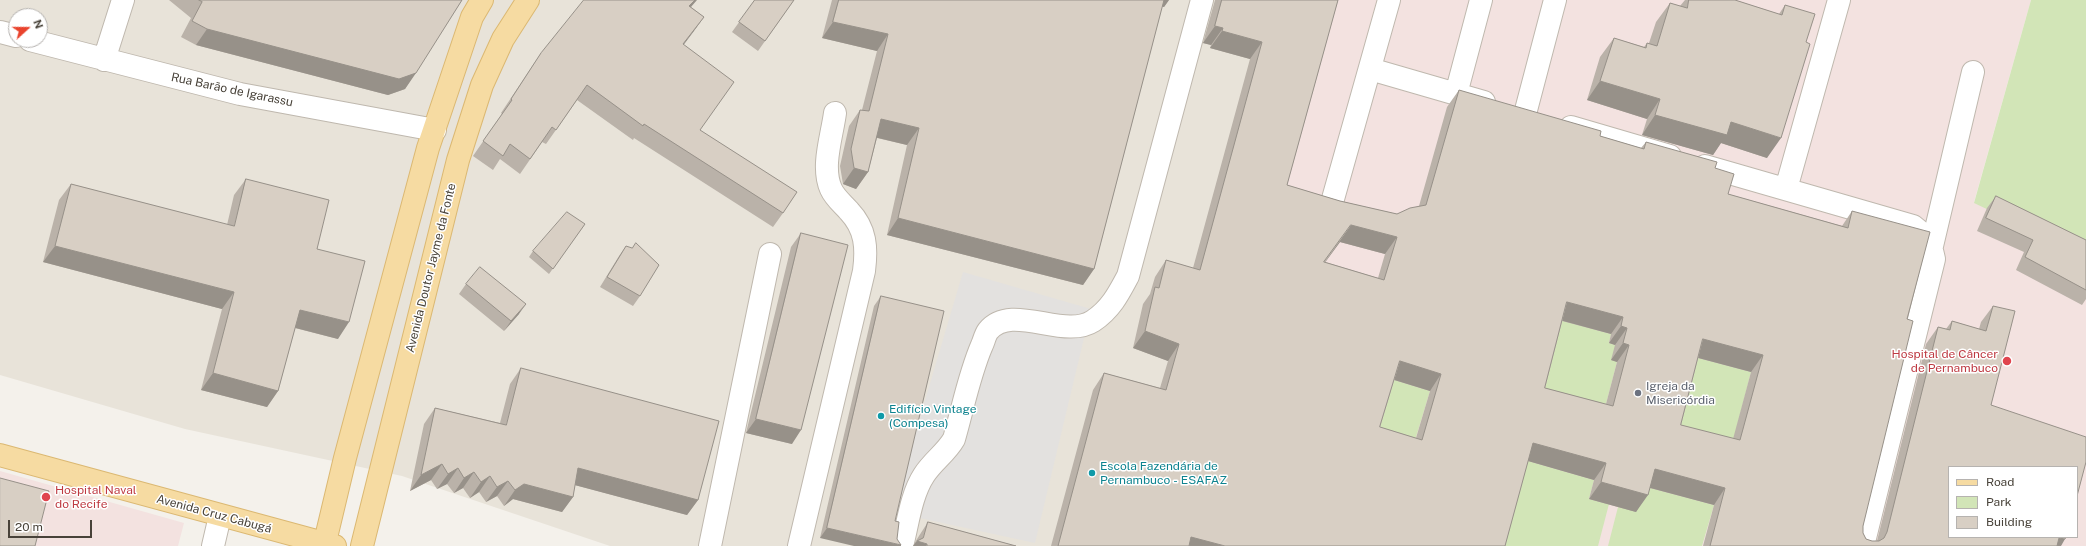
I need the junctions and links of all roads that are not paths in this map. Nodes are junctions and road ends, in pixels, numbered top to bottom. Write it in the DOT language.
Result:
graph roads {
  1 [pos="122,0"];
  2 [pos="482,0"];
  3 [pos="528,0"];
  4 [pos="1202,0"];
  5 [pos="1389,0"];
  6 [pos="1481,0"];
  7 [pos="1555,0"];
  8 [pos="1839,0"];
  9 [pos="48,45"];
  10 [pos="104,60"];
  11 [pos="1370,69"];
  12 [pos="1973,72"];
  13 [pos="1456,94"];
  14 [pos="835,113"];
  15 [pos="1538,118"];
  16 [pos="435,130"];
  17 [pos="1786,189"];
  18 [pos="1331,206"];
  19 [pos="1932,246"];
  20 [pos="770,254"];
  21 [pos="0,455"];
  22 [pos="220,516"];
  23 [pos="328,545"];
  24 [pos="213,546"];
  25 [pos="362,546"];
  26 [pos="710,546"];
  27 [pos="799,546"];
  28 [pos="902,546"];
  29 [pos="1863,546"];
  1 -- 10 [label="street"];
  2 -- 16 [label="main road"];
  3 -- 25 [label="main road, Avenida Doutor Jayme da Fonte"];
  4 -- 28 [label="street"];
  5 -- 11 [label="street"];
  6 -- 13 [label="street"];
  7 -- 15 [label="street"];
  8 -- 17 [label="street"];
  9 -- 10 [label="street, Rua Barão de Igarassu"];
  10 -- 16 [label="street, Rua Barão de Igarassu"];
  11 -- 13 [label="street"];
  11 -- 18 [label="street"];
  12 -- 19 [label="street"];
  13 -- 15 [label="street"];
  14 -- 27 [label="street"];
  15 -- 17 [label="street"];
  16 -- 23 [label="main road"];
  17 -- 19 [label="street"];
  19 -- 29 [label="street"];
  20 -- 26 [label="street"];
  21 -- 22 [label="main road, Avenida Cruz Cabugá"];
  22 -- 23 [label="main road, Avenida Cruz Cabugá"];
  22 -- 24 [label="street"];
}
